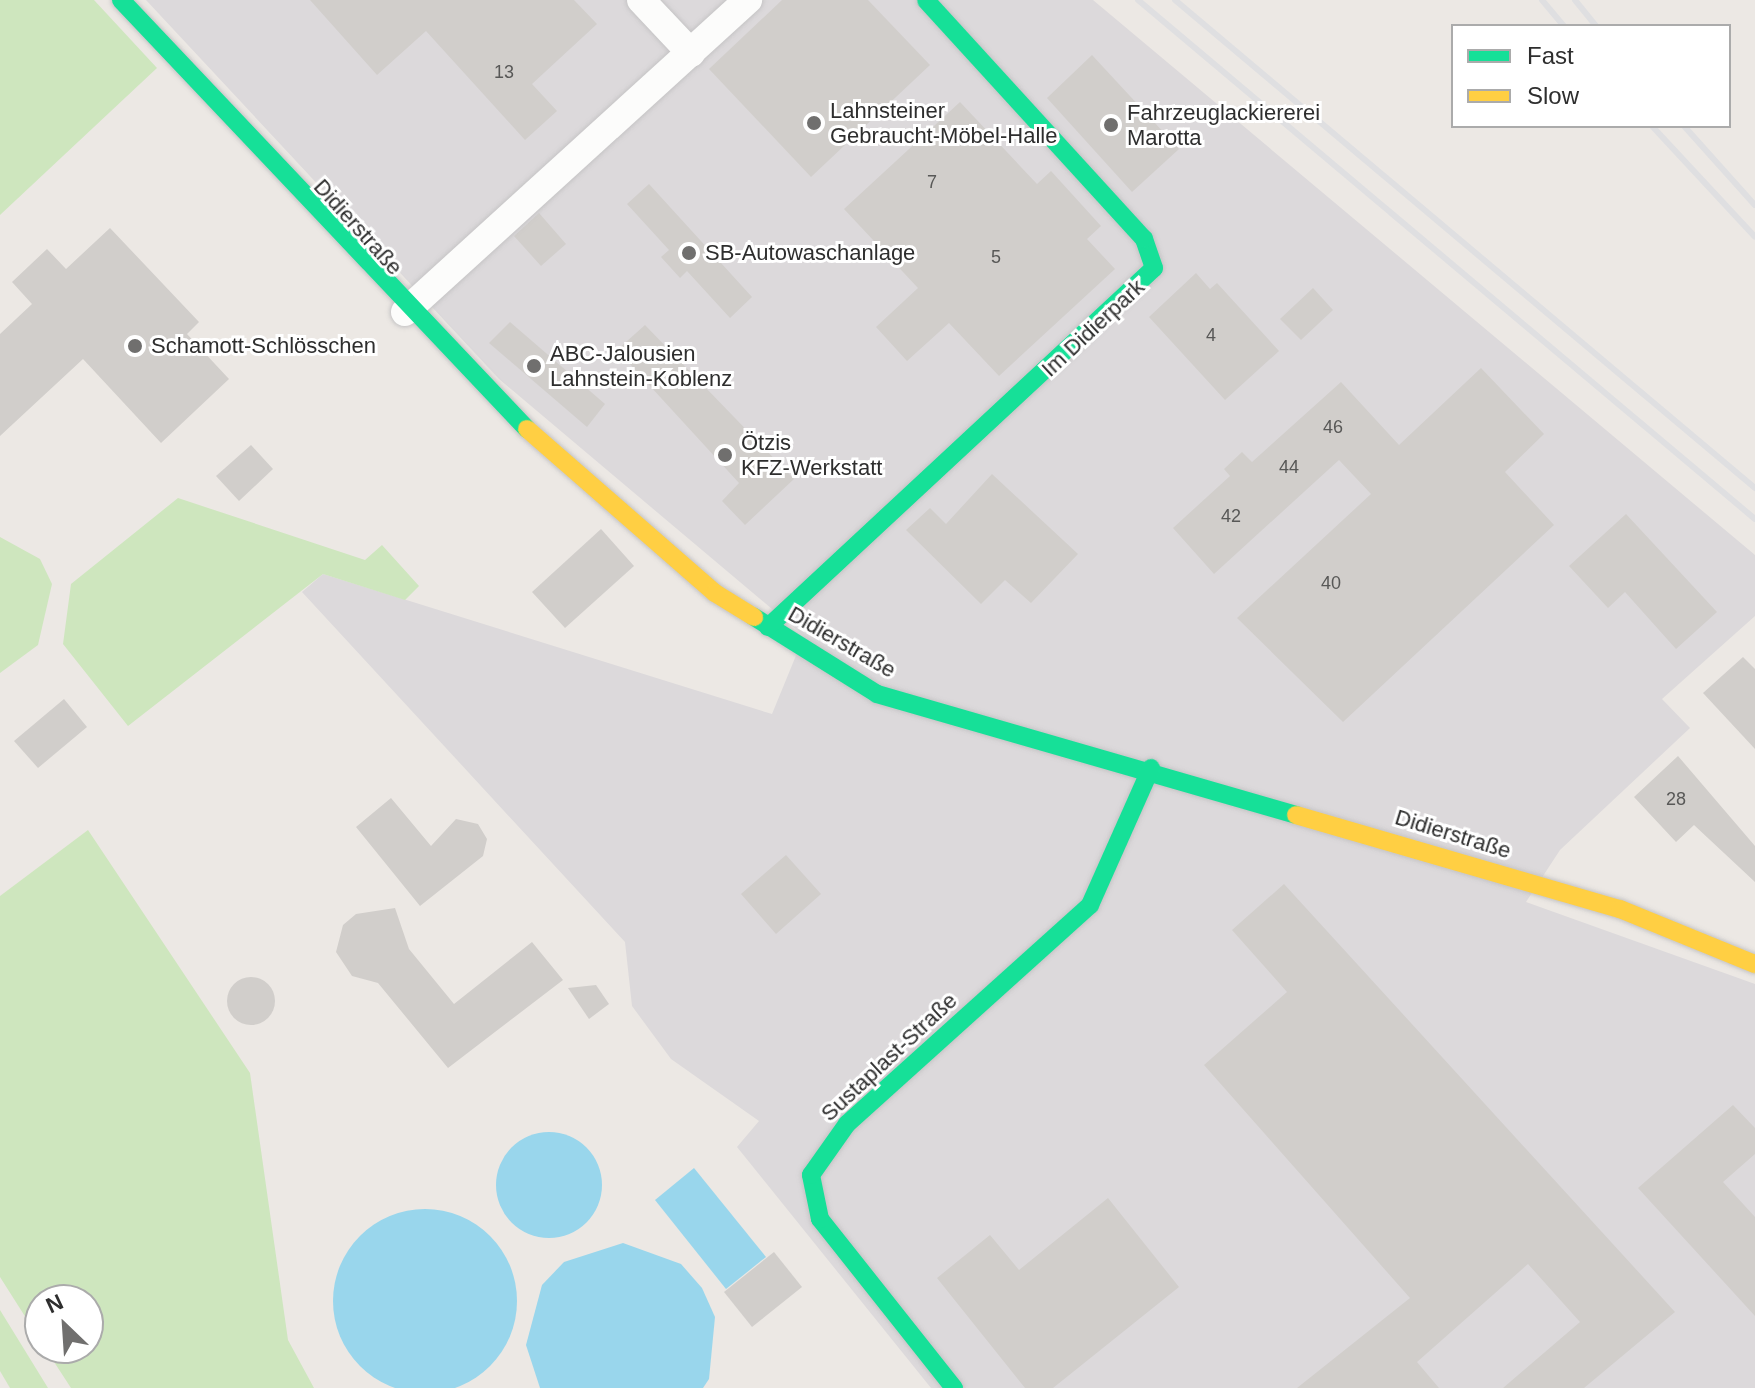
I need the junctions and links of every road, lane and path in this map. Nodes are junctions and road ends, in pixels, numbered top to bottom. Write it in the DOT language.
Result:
graph roads {
  1 [pos="121,0"];
  2 [pos="641,0"];
  3 [pos="748,0"];
  4 [pos="926,0"];
  5 [pos="691,53"];
  6 [pos="405,312"];
  7 [pos="768,627"];
  8 [pos="1151,768"];
  9 [pos="1755,964"];
  10 [pos="954,1388"];
  1 -- 6 [label="street, Didierstraße"];
  2 -- 5 [label="street"];
  3 -- 5 [label="street"];
  4 -- 7 [label="street, Im Didierpark"];
  5 -- 6 [label="street"];
  6 -- 7 [label="street, Didierstraße"];
  7 -- 8 [label="street, Didierstraße"];
  8 -- 9 [label="street, Didierstraße"];
  8 -- 10 [label="street, Sustaplast-Straße"];
}
